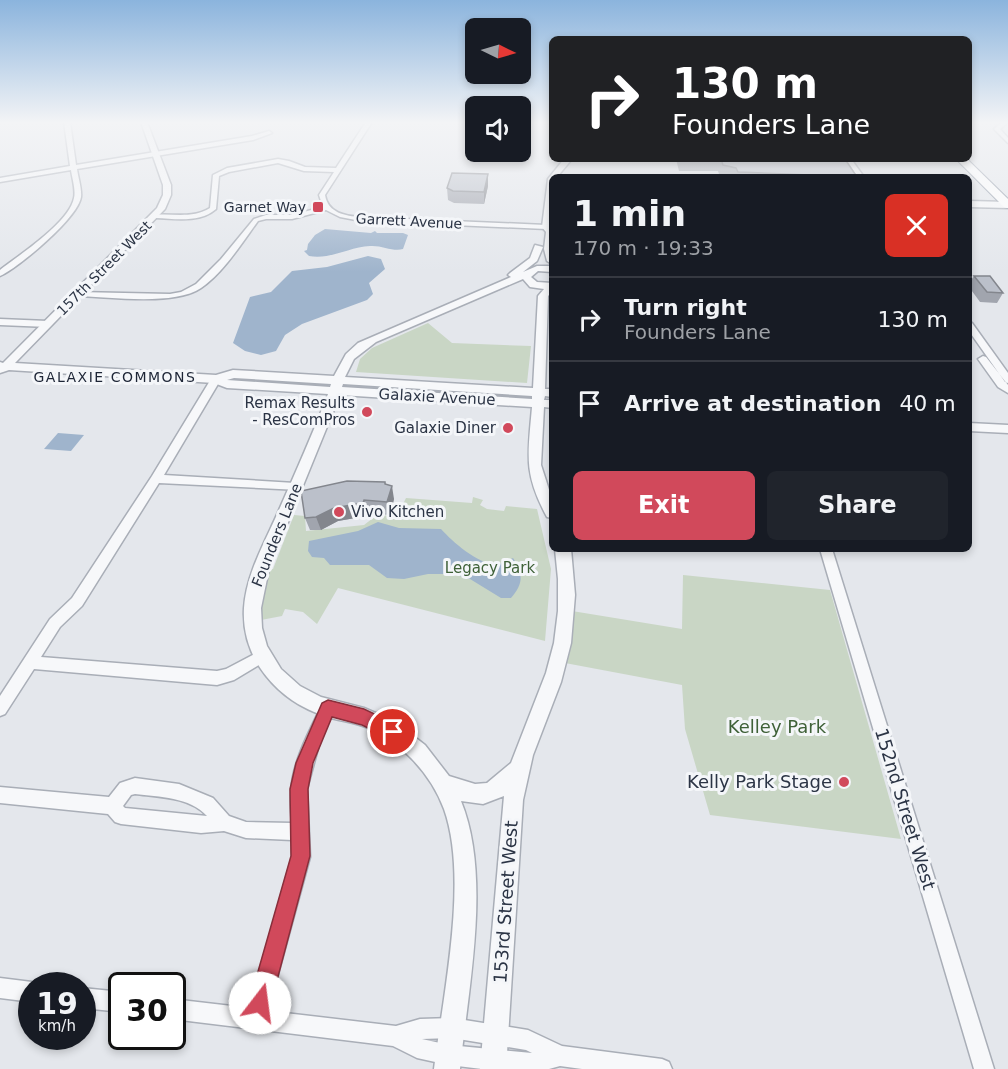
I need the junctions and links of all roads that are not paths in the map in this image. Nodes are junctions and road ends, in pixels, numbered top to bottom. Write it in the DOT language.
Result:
graph roads {
  1 [pos="50,172"];
  2 [pos="75,172"];
  3 [pos="161,172"];
  4 [pos="224,172"];
  5 [pos="337,172"];
  6 [pos="974,172"];
  7 [pos="0,180"];
  8 [pos="972,182"];
  9 [pos="972,204"];
  10 [pos="995,205"];
  11 [pos="1008,205"];
  12 [pos="327,208"];
  13 [pos="156,216"];
  14 [pos="1008,219"];
  15 [pos="549,227"];
  16 [pos="538,248"];
  17 [pos="549,269"];
  18 [pos="529,272"];
  19 [pos="0,273"];
  20 [pos="549,286"];
  21 [pos="492,288"];
  22 [pos="549,289"];
  23 [pos="78,294"];
  24 [pos="0,321"];
  25 [pos="48,324"];
  26 [pos="972,329"];
  27 [pos="547,341"];
  28 [pos="972,343"];
  29 [pos="2,368"];
  30 [pos="216,379"];
  31 [pos="1008,380"];
  32 [pos="337,385"];
  33 [pos="1008,390"];
  34 [pos="549,394"];
  35 [pos="537,397"];
  36 [pos="549,403"];
  37 [pos="972,417"];
  38 [pos="1008,419"];
  39 [pos="972,427"];
  40 [pos="1008,429"];
  41 [pos="156,479"];
  42 [pos="295,487"];
  43 [pos="549,502"];
  44 [pos="563,552"];
  45 [pos="827,552"];
  46 [pos="262,656"];
  47 [pos="30,662"];
  48 [pos="328,708"];
  49 [pos="0,709"];
  50 [pos="518,770"];
  51 [pos="442,783"];
  52 [pos="0,795"];
  53 [pos="112,806"];
  54 [pos="224,824"];
  55 [pos="301,832"];
  56 [pos="0,988"];
  57 [pos="18,990"];
  58 [pos="186,1010"];
  59 [pos="256,1018"];
  60 [pos="452,1028"];
  61 [pos="496,1034"];
  62 [pos="396,1036"];
  63 [pos="560,1056"];
  64 [pos="448,1062"];
  65 [pos="494,1065"];
  66 [pos="662,1069"];
  67 [pos="984,1069"];
  1 -- 7 [label="street"];
  2 -- 19 [label="street"];
  3 -- 13 [label="street, 157th Street West"];
  4 -- 13 [label="street"];
  5 -- 12 [label="street"];
  6 -- 11 [label="highway"];
  8 -- 10 [label="highway"];
  9 -- 10 [label="street"];
  10 -- 11 [label="street"];
  10 -- 14 [label="highway"];
  12 -- 15 [label="street, Garrett Avenue"];
  12 -- 23 [label="street"];
  13 -- 23 [label="street, 157th Street West"];
  15 -- 16 [label="street"];
  16 -- 18 [label="street"];
  16 -- 21 [label="street, Founders Lane"];
  17 -- 18 [label="street, Founders Lane"];
  18 -- 20 [label="street"];
  18 -- 21 [label="street, Founders Lane"];
  21 -- 32 [label="street, Founders Lane"];
  22 -- 27 [label="street"];
  23 -- 25 [label="street, 157th Street West"];
  24 -- 25 [label="street"];
  25 -- 29 [label="street, 157th Street West"];
  26 -- 31 [label="street"];
  27 -- 35 [label="street"];
  28 -- 33 [label="street"];
  29 -- 30 [label="street, Galaxie Avenue"];
  30 -- 32 [label="street, Galaxie Avenue"];
  30 -- 41 [label="street"];
  32 -- 35 [label="street, Galaxie Avenue"];
  32 -- 42 [label="street, Founders Lane"];
  34 -- 35 [label="street, Galaxie Avenue"];
  35 -- 36 [label="street, Galaxie Avenue"];
  35 -- 43 [label="street"];
  37 -- 38 [label="street"];
  39 -- 40 [label="street"];
  41 -- 42 [label="street"];
  41 -- 47 [label="street"];
  42 -- 46 [label="street, Founders Lane"];
  44 -- 50 [label="street, 153rd Street West"];
  45 -- 67 [label="street, 152nd Street West"];
  46 -- 47 [label="street"];
  46 -- 48 [label="street, Founders Lane"];
  47 -- 49 [label="street"];
  48 -- 51 [label="street, Founders Lane"];
  48 -- 55 [label="street"];
  50 -- 51 [label="street"];
  50 -- 61 [label="street, 153rd Street West"];
  51 -- 60 [label="street, Founders Lane"];
  52 -- 53 [label="street"];
  53 -- 54 [label="street"];
  53 -- 54 [label="street"];
  54 -- 55 [label="street"];
  55 -- 59 [label="street"];
  56 -- 57 [label="street"];
  58 -- 59 [label="street"];
  59 -- 62 [label="street"];
  60 -- 61 [label="street"];
  60 -- 62 [label="street"];
  60 -- 64 [label="street, Founders Lane"];
  61 -- 63 [label="street"];
  61 -- 65 [label="street, 153rd Street West"];
  62 -- 64 [label="street"];
  63 -- 65 [label="street"];
  63 -- 66 [label="street"];
  64 -- 65 [label="street"];
}
